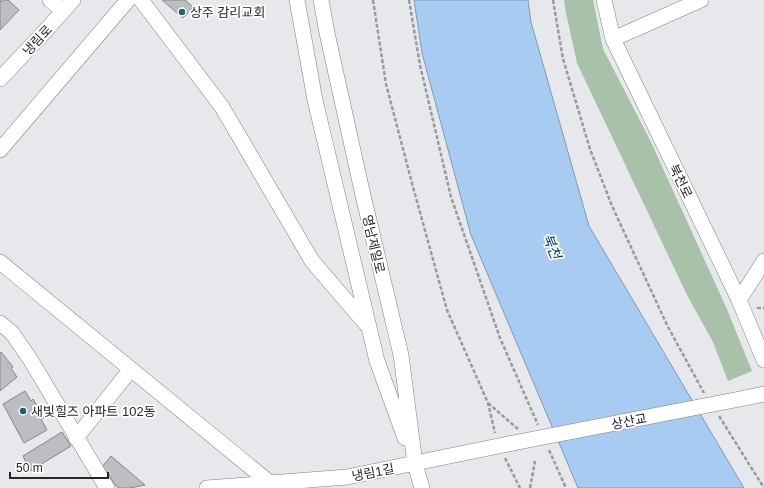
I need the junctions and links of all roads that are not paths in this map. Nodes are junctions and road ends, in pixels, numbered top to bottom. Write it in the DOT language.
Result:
graph roads {
  1 [pos="50,0"];
  2 [pos="73,0"];
  3 [pos="128,0"];
  4 [pos="141,0"];
  5 [pos="297,0"];
  6 [pos="321,0"];
  7 [pos="604,0"];
  8 [pos="701,0"];
  9 [pos="63,11"];
  10 [pos="613,39"];
  11 [pos="0,79"];
  12 [pos="0,150"];
  13 [pos="764,260"];
  14 [pos="0,262"];
  15 [pos="739,300"];
  16 [pos="0,323"];
  17 [pos="369,328"];
  18 [pos="764,360"];
  19 [pos="131,369"];
  20 [pos="764,394"];
  21 [pos="76,438"];
  22 [pos="511,441"];
  23 [pos="415,464"];
  24 [pos="347,482"];
  25 [pos="270,483"];
  26 [pos="106,488"];
  27 [pos="206,488"];
  28 [pos="422,488"];
  1 -- 9 [label="street"];
  2 -- 9 [label="street, 냉림로"];
  3 -- 12 [label="street"];
  4 -- 17 [label="street"];
  5 -- 17 [label="street"];
  6 -- 23 [label="street, 영남제일로"];
  7 -- 10 [label="street, 북천로"];
  8 -- 10 [label="street"];
  9 -- 11 [label="street, 냉림로"];
  10 -- 15 [label="street, 북천로"];
  13 -- 15 [label="street"];
  14 -- 19 [label="street"];
  15 -- 18 [label="street, 북천로"];
  16 -- 21 [label="street"];
  17 -- 23 [label="street"];
  19 -- 21 [label="street"];
  19 -- 25 [label="street"];
  20 -- 22 [label="street, 상산교, bridge"];
  21 -- 26 [label="street"];
  22 -- 23 [label="street, 냉림1길"];
  23 -- 24 [label="street, 냉림1길"];
  23 -- 28 [label="street, 영남제일로"];
  24 -- 25 [label="street, 냉림1길"];
  25 -- 27 [label="street, 냉림1길"];
}
